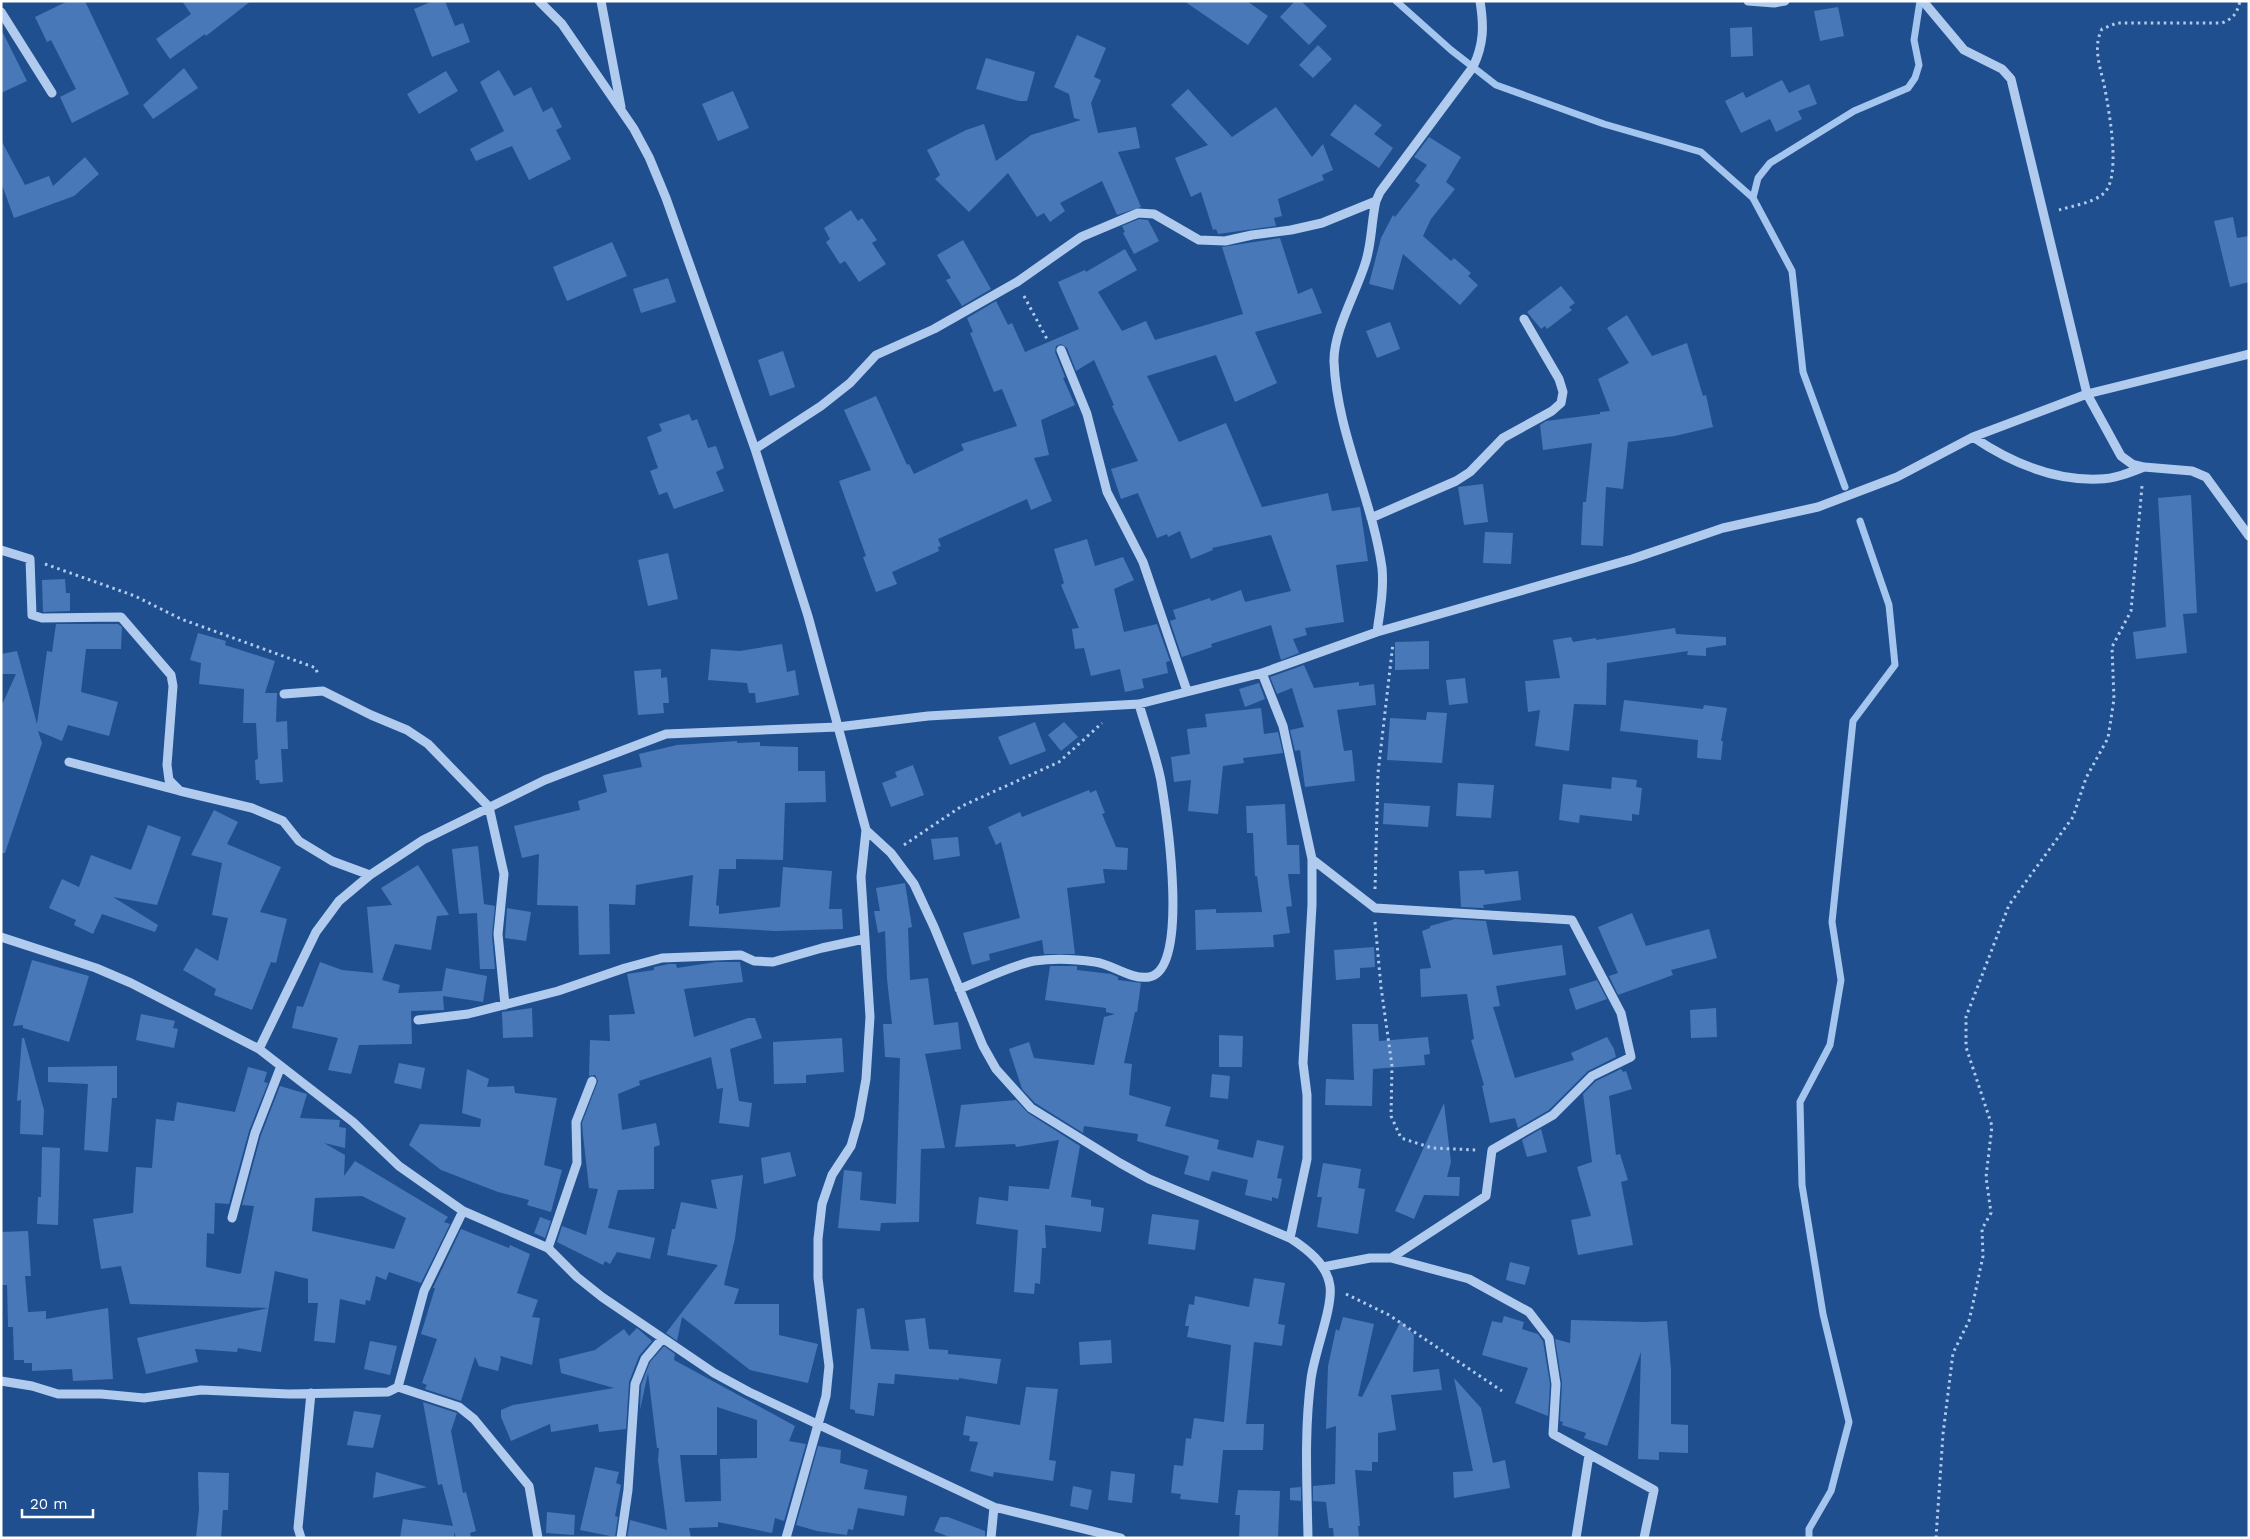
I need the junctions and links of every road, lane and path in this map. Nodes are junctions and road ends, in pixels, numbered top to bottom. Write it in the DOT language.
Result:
graph roads {
  1 [pos="539,1"];
  2 [pos="601,1"];
  3 [pos="1480,1"];
  4 [pos="1748,1"];
  5 [pos="1786,1"];
  6 [pos="1924,1"];
  7 [pos="2240,1"];
  8 [pos="1,12"];
  9 [pos="52,94"];
  10 [pos="621,110"];
  11 [pos="1376,201"];
  12 [pos="2046,219"];
  13 [pos="1017,282"];
  14 [pos="1524,319"];
  15 [pos="1060,350"];
  16 [pos="2249,354"];
  17 [pos="2087,394"];
  18 [pos="1973,437"];
  19 [pos="754,449"];
  20 [pos="2144,468"];
  21 [pos="1371,518"];
  22 [pos="2249,536"];
  23 [pos="1,550"];
  24 [pos="30,559"];
  25 [pos="1378,632"];
  26 [pos="1262,673"];
  27 [pos="323,691"];
  28 [pos="1187,692"];
  29 [pos="284,694"];
  30 [pos="1139,704"];
  31 [pos="1114,706"];
  32 [pos="838,727"];
  33 [pos="68,762"];
  34 [pos="180,791"];
  35 [pos="489,807"];
  36 [pos="866,830"];
  37 [pos="891,853"];
  38 [pos="1312,859"];
  39 [pos="370,875"];
  40 [pos="1,936"];
  41 [pos="864,939"];
  42 [pos="959,989"];
  43 [pos="505,1005"];
  44 [pos="418,1020"];
  45 [pos="259,1048"];
  46 [pos="281,1066"];
  47 [pos="592,1081"];
  48 [pos="463,1211"];
  49 [pos="232,1218"];
  50 [pos="1290,1238"];
  51 [pos="548,1248"];
  52 [pos="1391,1258"];
  53 [pos="1323,1267"];
  54 [pos="1330,1286"];
  55 [pos="662,1339"];
  56 [pos="1,1381"];
  57 [pos="398,1387"];
  58 [pos="1502,1391"];
  59 [pos="311,1393"];
  60 [pos="817,1424"];
  61 [pos="1589,1455"];
  62 [pos="994,1508"];
  63 [pos="301,1538"];
  64 [pos="538,1538"];
  65 [pos="621,1538"];
  66 [pos="786,1538"];
  67 [pos="991,1538"];
  68 [pos="1121,1538"];
  69 [pos="1308,1538"];
  70 [pos="1576,1538"];
  71 [pos="1644,1538"];
  72 [pos="1936,1538"];
  1 -- 10 [label="street"];
  2 -- 10 [label="street"];
  3 -- 11 [label="street"];
  4 -- 5 [label="street"];
  6 -- 12 [label="street"];
  7 -- 12 [label="path"];
  8 -- 9 [label="street"];
  10 -- 19 [label="street"];
  11 -- 13 [label="street"];
  11 -- 21 [label="street"];
  12 -- 17 [label="street"];
  13 -- 15 [label="path"];
  13 -- 19 [label="street"];
  14 -- 21 [label="street"];
  15 -- 28 [label="street"];
  16 -- 17 [label="street"];
  17 -- 18 [label="street"];
  17 -- 20 [label="street"];
  18 -- 20 [label="street"];
  18 -- 25 [label="street"];
  19 -- 32 [label="street"];
  20 -- 22 [label="street"];
  20 -- 72 [label="path"];
  21 -- 25 [label="street"];
  23 -- 24 [label="street"];
  24 -- 27 [label="path"];
  24 -- 34 [label="street"];
  25 -- 26 [label="street"];
  26 -- 28 [label="street"];
  26 -- 38 [label="street"];
  27 -- 29 [label="street"];
  27 -- 35 [label="street"];
  28 -- 30 [label="street"];
  30 -- 31 [label="street"];
  30 -- 42 [label="street"];
  31 -- 32 [label="street"];
  31 -- 37 [label="path"];
  32 -- 35 [label="street"];
  32 -- 36 [label="street"];
  33 -- 34 [label="street"];
  34 -- 39 [label="street"];
  35 -- 39 [label="street"];
  35 -- 43 [label="street"];
  36 -- 37 [label="street"];
  36 -- 41 [label="street"];
  37 -- 42 [label="street"];
  38 -- 50 [label="street"];
  38 -- 52 [label="street"];
  39 -- 45 [label="street"];
  40 -- 45 [label="street"];
  41 -- 43 [label="street"];
  41 -- 60 [label="street"];
  42 -- 50 [label="street"];
  43 -- 44 [label="street"];
  45 -- 46 [label="street"];
  46 -- 48 [label="street"];
  46 -- 49 [label="street"];
  47 -- 51 [label="street"];
  48 -- 51 [label="street"];
  48 -- 57 [label="street"];
  50 -- 53 [label="street"];
  51 -- 55 [label="street"];
  52 -- 53 [label="street"];
  52 -- 61 [label="street"];
  53 -- 54 [label="street"];
  54 -- 58 [label="path"];
  54 -- 69 [label="street"];
  55 -- 60 [label="street"];
  55 -- 65 [label="street"];
  56 -- 59 [label="street"];
  57 -- 59 [label="street"];
  57 -- 64 [label="street"];
  59 -- 63 [label="street"];
  60 -- 62 [label="street"];
  60 -- 66 [label="street"];
  61 -- 70 [label="street"];
  61 -- 71 [label="street"];
  62 -- 67 [label="street"];
  62 -- 68 [label="street"];
}
